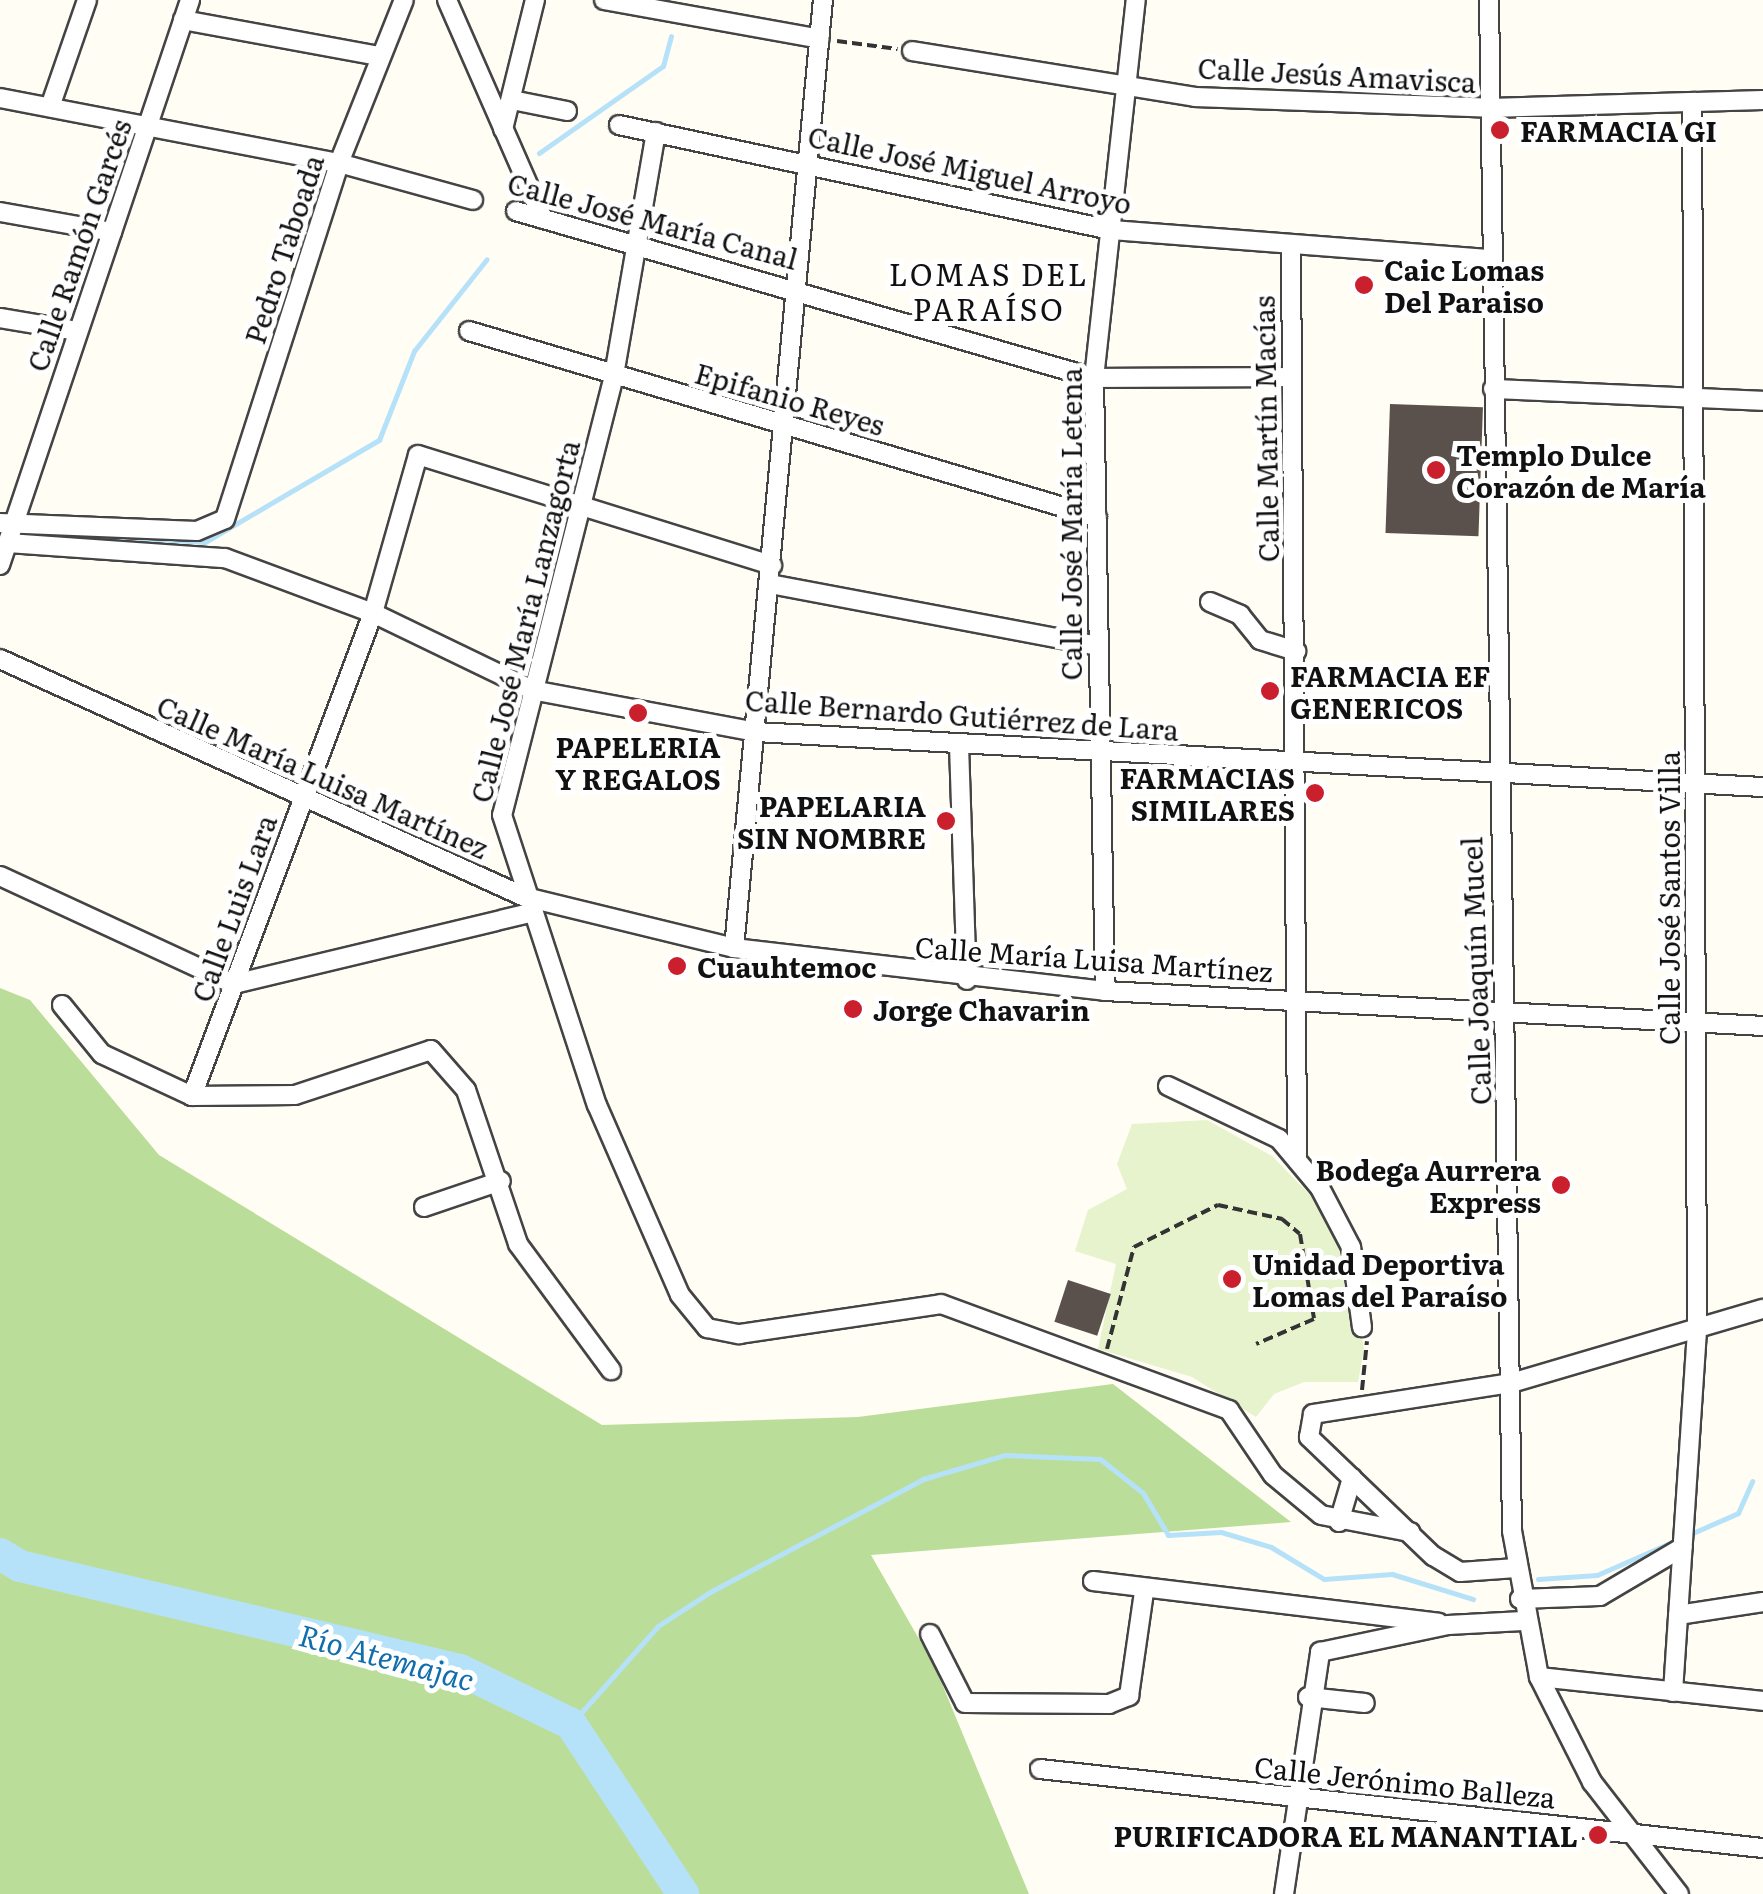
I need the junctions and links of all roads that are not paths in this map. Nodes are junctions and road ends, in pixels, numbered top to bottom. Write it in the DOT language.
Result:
graph roads {
  1 [pos="87,0"];
  2 [pos="190,0"];
  3 [pos="404,0"];
  4 [pos="447,0"];
  5 [pos="535,0"];
  6 [pos="604,0"];
  7 [pos="823,0"];
  8 [pos="1136,0"];
  9 [pos="1489,0"];
  10 [pos="183,20"];
  11 [pos="820,39"];
  12 [pos="912,51"];
  13 [pos="379,56"];
  14 [pos="1128,82"];
  15 [pos="0,98"];
  16 [pos="1763,100"];
  17 [pos="517,101"];
  18 [pos="1692,102"];
  19 [pos="50,107"];
  20 [pos="1490,108"];
  21 [pos="567,111"];
  22 [pos="619,125"];
  23 [pos="148,126"];
  24 [pos="503,128"];
  25 [pos="656,132"];
  26 [pos="339,163"];
  27 [pos="809,163"];
  28 [pos="474,200"];
  29 [pos="516,211"];
  30 [pos="0,212"];
  31 [pos="543,218"];
  32 [pos="1112,230"];
  33 [pos="112,232"];
  34 [pos="631,244"];
  35 [pos="1292,244"];
  36 [pos="1492,259"];
  37 [pos="799,288"];
  38 [pos="0,318"];
  39 [pos="78,331"];
  40 [pos="469,331"];
  41 [pos="614,376"];
  42 [pos="1290,377"];
  43 [pos="1094,378"];
  44 [pos="1493,390"];
  45 [pos="1694,398"];
  46 [pos="1763,400"];
  47 [pos="785,424"];
  48 [pos="579,511"];
  49 [pos="1096,517"];
  50 [pos="7,523"];
  51 [pos="8,543"];
  52 [pos="0,564"];
  53 [pos="771,574"];
  54 [pos="1210,602"];
  55 [pos="372,613"];
  56 [pos="1099,646"];
  57 [pos="1296,651"];
  58 [pos="0,659"];
  59 [pos="532,690"];
  60 [pos="756,732"];
  61 [pos="958,744"];
  62 [pos="1100,752"];
  63 [pos="1301,762"];
  64 [pos="1496,775"];
  65 [pos="1695,784"];
  66 [pos="1763,786"];
  67 [pos="304,797"];
  68 [pos="0,876"];
  69 [pos="527,905"];
  70 [pos="734,948"];
  71 [pos="968,980"];
  72 [pos="234,984"];
  73 [pos="1105,990"];
  74 [pos="1297,1001"];
  75 [pos="62,1005"];
  76 [pos="1505,1013"];
  77 [pos="1696,1023"];
  78 [pos="1763,1026"];
  79 [pos="1168,1086"];
  80 [pos="192,1096"];
  81 [pos="1297,1160"];
  82 [pos="501,1181"];
  83 [pos="424,1207"];
  84 [pos="1763,1309"];
  85 [pos="1362,1327"];
  86 [pos="1698,1328"];
  87 [pos="612,1370"];
  88 [pos="1510,1382"];
  89 [pos="1352,1478"];
  90 [pos="1339,1522"];
  91 [pos="1410,1532"];
  92 [pos="1683,1547"];
  93 [pos="1516,1568"];
  94 [pos="1093,1580"];
  95 [pos="1144,1592"];
  96 [pos="1520,1599"];
  97 [pos="1763,1602"];
  98 [pos="1678,1615"];
  99 [pos="1524,1621"];
  100 [pos="1448,1626"];
  101 [pos="930,1634"];
  102 [pos="1539,1677"];
  103 [pos="1673,1692"];
  104 [pos="1308,1697"];
  105 [pos="1763,1701"];
  106 [pos="1365,1704"];
  107 [pos="1040,1769"];
  108 [pos="1298,1796"];
  109 [pos="1630,1834"];
  110 [pos="1763,1848"];
  111 [pos="1284,1894"];
  112 [pos="1679,1894"];
  1 -- 19 [label="street"];
  2 -- 10 [label="street, Calle Ramón Garcés"];
  3 -- 13 [label="street, Pedro Taboada"];
  4 -- 24 [label="street"];
  5 -- 17 [label="street"];
  6 -- 11 [label="street"];
  7 -- 11 [label="street"];
  8 -- 14 [label="street, Calle José María Letena"];
  9 -- 20 [label="street, Calle Joaquín Mucel"];
  10 -- 13 [label="street"];
  10 -- 23 [label="street, Calle Ramón Garcés"];
  11 -- 27 [label="street"];
  12 -- 14 [label="street, Calle Jesús Amavisca"];
  13 -- 26 [label="street, Pedro Taboada"];
  14 -- 20 [label="street, Calle Jesús Amavisca"];
  14 -- 32 [label="street, Calle José María Letena"];
  15 -- 19 [label="street, Calle José María Canal"];
  16 -- 18 [label="street, Calle Jesús Amavisca"];
  17 -- 21 [label="street"];
  17 -- 24 [label="street"];
  18 -- 20 [label="street, Calle Jesús Amavisca"];
  18 -- 45 [label="street, Calle José Santos Villa"];
  19 -- 23 [label="street, Calle José María Canal"];
  20 -- 36 [label="street, Calle Joaquín Mucel"];
  22 -- 25 [label="street, Calle José Miguel Arroyo"];
  23 -- 26 [label="street, Calle José María Canal"];
  23 -- 33 [label="street, Calle Ramón Garcés"];
  24 -- 31 [label="street"];
  25 -- 27 [label="street, Calle José Miguel Arroyo"];
  25 -- 34 [label="street, Calle José María Lanzagorta"];
  26 -- 28 [label="street, Calle José María Canal"];
  26 -- 50 [label="street, Pedro Taboada"];
  27 -- 32 [label="street, Calle José Miguel Arroyo"];
  27 -- 37 [label="street"];
  29 -- 31 [label="street, Calle José María Canal"];
  30 -- 33 [label="street"];
  31 -- 34 [label="street, Calle José María Canal"];
  32 -- 35 [label="street, Calle José Miguel Arroyo"];
  32 -- 43 [label="street, Calle José María Letena"];
  33 -- 39 [label="street, Calle Ramón Garcés"];
  34 -- 37 [label="street, Calle José María Canal"];
  34 -- 41 [label="street, Calle José María Lanzagorta"];
  35 -- 36 [label="street, Calle José Miguel Arroyo"];
  35 -- 42 [label="street, Calle Martín Macías"];
  36 -- 44 [label="street, Calle Joaquín Mucel"];
  37 -- 43 [label="street, Calle José María Canal"];
  37 -- 47 [label="street"];
  38 -- 39 [label="street"];
  39 -- 50 [label="street, Calle Ramón Garcés"];
  40 -- 41 [label="street, Epifanio Reyes"];
  41 -- 47 [label="street, Epifanio Reyes"];
  41 -- 48 [label="street, Calle José María Lanzagorta"];
  42 -- 43 [label="street, Calle José María Canal"];
  42 -- 57 [label="street, Calle Martín Macías"];
  43 -- 49 [label="street, Calle José María Letena"];
  44 -- 45 [label="street"];
  44 -- 64 [label="street, Calle Joaquín Mucel"];
  45 -- 46 [label="street"];
  45 -- 65 [label="street, Calle José Santos Villa"];
  47 -- 49 [label="street, Epifanio Reyes"];
  47 -- 53 [label="street"];
  48 -- 53 [label="street"];
  48 -- 55 [label="street, Calle Luis Lara"];
  48 -- 59 [label="street, Calle José María Lanzagorta"];
  49 -- 56 [label="street, Calle José María Letena"];
  50 -- 51 [label="street, Calle Ramón Garcés"];
  51 -- 52 [label="street, Calle Ramón Garcés"];
  51 -- 55 [label="street, Calle Bernardo Gutiérrez de Lara"];
  53 -- 56 [label="street"];
  53 -- 60 [label="street"];
  54 -- 57 [label="street"];
  55 -- 59 [label="street, Calle Bernardo Gutiérrez de Lara"];
  55 -- 67 [label="street, Calle Luis Lara"];
  56 -- 62 [label="street, Calle José María Letena"];
  57 -- 63 [label="street, Calle Martín Macías"];
  58 -- 67 [label="street, Calle María Luisa Martínez"];
  59 -- 60 [label="street, Calle Bernardo Gutiérrez de Lara"];
  59 -- 69 [label="street, Calle José María Lanzagorta"];
  60 -- 61 [label="street, Calle Bernardo Gutiérrez de Lara"];
  60 -- 70 [label="street"];
  61 -- 62 [label="street, Calle Bernardo Gutiérrez de Lara"];
  61 -- 71 [label="street"];
  62 -- 63 [label="street, Calle Bernardo Gutiérrez de Lara"];
  62 -- 73 [label="street, Calle José María Letena"];
  63 -- 64 [label="street, Calle Bernardo Gutiérrez de Lara"];
  63 -- 74 [label="street, Calle Martín Macías"];
  64 -- 65 [label="street, Calle Bernardo Gutiérrez de Lara"];
  64 -- 76 [label="street, Calle Joaquín Mucel"];
  65 -- 66 [label="street, Calle Bernardo Gutiérrez de Lara"];
  65 -- 77 [label="street, Calle José Santos Villa"];
  67 -- 69 [label="street, Calle María Luisa Martínez"];
  67 -- 72 [label="street, Calle Luis Lara"];
  68 -- 72 [label="street"];
  69 -- 70 [label="street, Calle María Luisa Martínez"];
  69 -- 72 [label="street"];
  69 -- 90 [label="street, Calle José María Lanzagorta"];
  70 -- 71 [label="street, Calle María Luisa Martínez"];
  71 -- 73 [label="street, Calle María Luisa Martínez"];
  72 -- 80 [label="street, Calle Luis Lara"];
  73 -- 74 [label="street, Calle María Luisa Martínez"];
  74 -- 76 [label="street, Calle María Luisa Martínez"];
  74 -- 81 [label="street, Calle Martín Macías"];
  75 -- 80 [label="street"];
  76 -- 77 [label="street, Calle María Luisa Martínez"];
  76 -- 88 [label="street, Calle Joaquín Mucel"];
  77 -- 78 [label="street, Calle María Luisa Martínez"];
  77 -- 86 [label="street, Calle José Santos Villa"];
  79 -- 81 [label="street"];
  80 -- 82 [label="street"];
  81 -- 85 [label="street"];
  82 -- 83 [label="street"];
  82 -- 87 [label="street"];
  84 -- 86 [label="street"];
  86 -- 88 [label="street"];
  86 -- 92 [label="street, Calle José Santos Villa"];
  88 -- 89 [label="street"];
  88 -- 93 [label="street, Calle Joaquín Mucel"];
  89 -- 90 [label="street"];
  89 -- 91 [label="street"];
  90 -- 91 [label="street, Calle José María Lanzagorta"];
  91 -- 93 [label="street"];
  92 -- 96 [label="street"];
  92 -- 98 [label="street, Calle José Santos Villa"];
  93 -- 96 [label="street, Calle Joaquín Mucel"];
  94 -- 95 [label="street"];
  95 -- 100 [label="street"];
  95 -- 101 [label="street"];
  96 -- 99 [label="street, Calle Joaquín Mucel"];
  97 -- 98 [label="street"];
  98 -- 103 [label="street, Calle José Santos Villa"];
  99 -- 100 [label="street"];
  99 -- 102 [label="street, Calle Joaquín Mucel"];
  100 -- 104 [label="street"];
  102 -- 103 [label="street"];
  102 -- 109 [label="street, Calle Joaquín Mucel"];
  103 -- 105 [label="street"];
  104 -- 106 [label="street"];
  104 -- 108 [label="street"];
  107 -- 108 [label="street, Calle Jerónimo Balleza"];
  108 -- 109 [label="street, Calle Jerónimo Balleza"];
  108 -- 111 [label="street"];
  109 -- 110 [label="street, Calle Jerónimo Balleza"];
  109 -- 112 [label="street, Calle Joaquín Mucel"];
}
